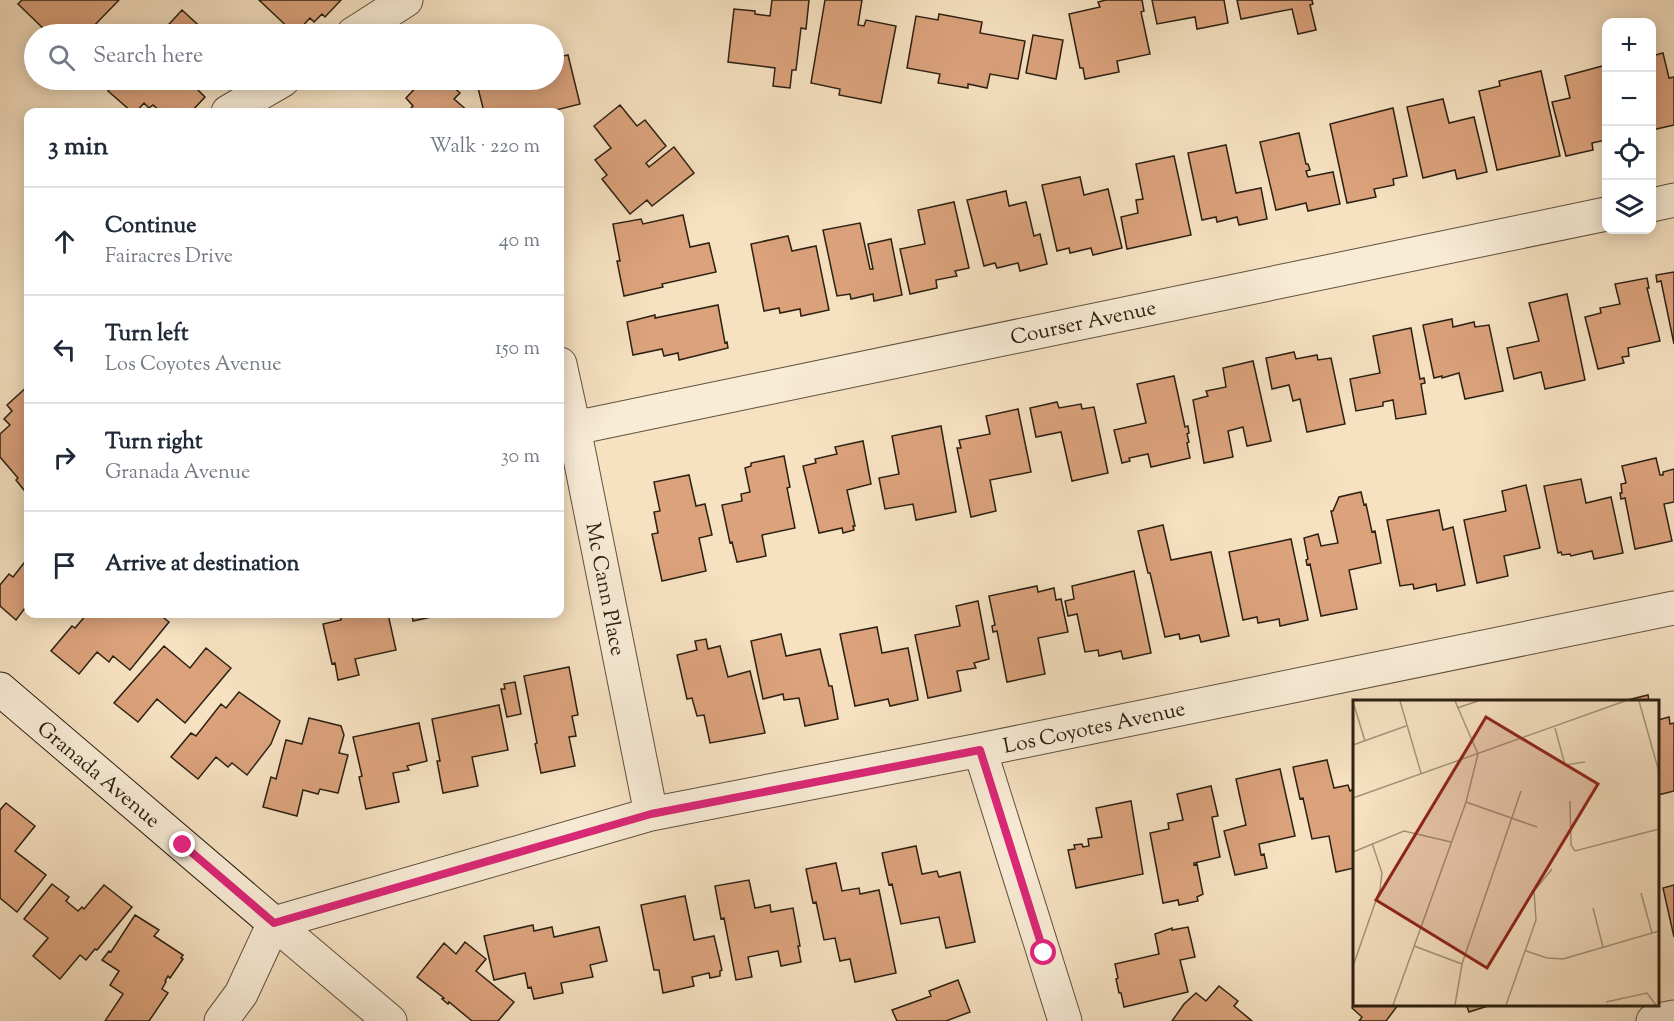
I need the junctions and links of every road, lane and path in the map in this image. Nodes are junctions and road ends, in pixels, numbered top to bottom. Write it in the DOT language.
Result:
graph roads {
  1 [pos="406,0"];
  2 [pos="369,24"];
  3 [pos="266,90"];
  4 [pos="235,108"];
  5 [pos="1674,200"];
  6 [pos="1656,204"];
  7 [pos="1602,215"];
  8 [pos="564,402"];
  9 [pos="567,430"];
  10 [pos="1674,608"];
  11 [pos="0,689"];
  12 [pos="980,750"];
  13 [pos="651,814"];
  14 [pos="274,923"];
  15 [pos="1674,1017"];
  16 [pos="221,1021"];
  17 [pos="390,1021"];
  18 [pos="1065,1021"];
  19 [pos="1653,1021"];
  1 -- 2 [label="street"];
  3 -- 4 [label="street"];
  5 -- 6 [label="street"];
  7 -- 9 [label="street, Courser Avenue"];
  8 -- 9 [label="street, Mc Cann Place"];
  9 -- 13 [label="street, Mc Cann Place"];
  10 -- 12 [label="street, Los Coyotes Avenue"];
  11 -- 14 [label="street, Granada Avenue"];
  12 -- 13 [label="street, Los Coyotes Avenue"];
  12 -- 18 [label="street"];
  13 -- 14 [label="street, Los Coyotes Avenue"];
  14 -- 16 [label="street"];
  14 -- 17 [label="street, Granada Avenue"];
  15 -- 19 [label="street"];
}
